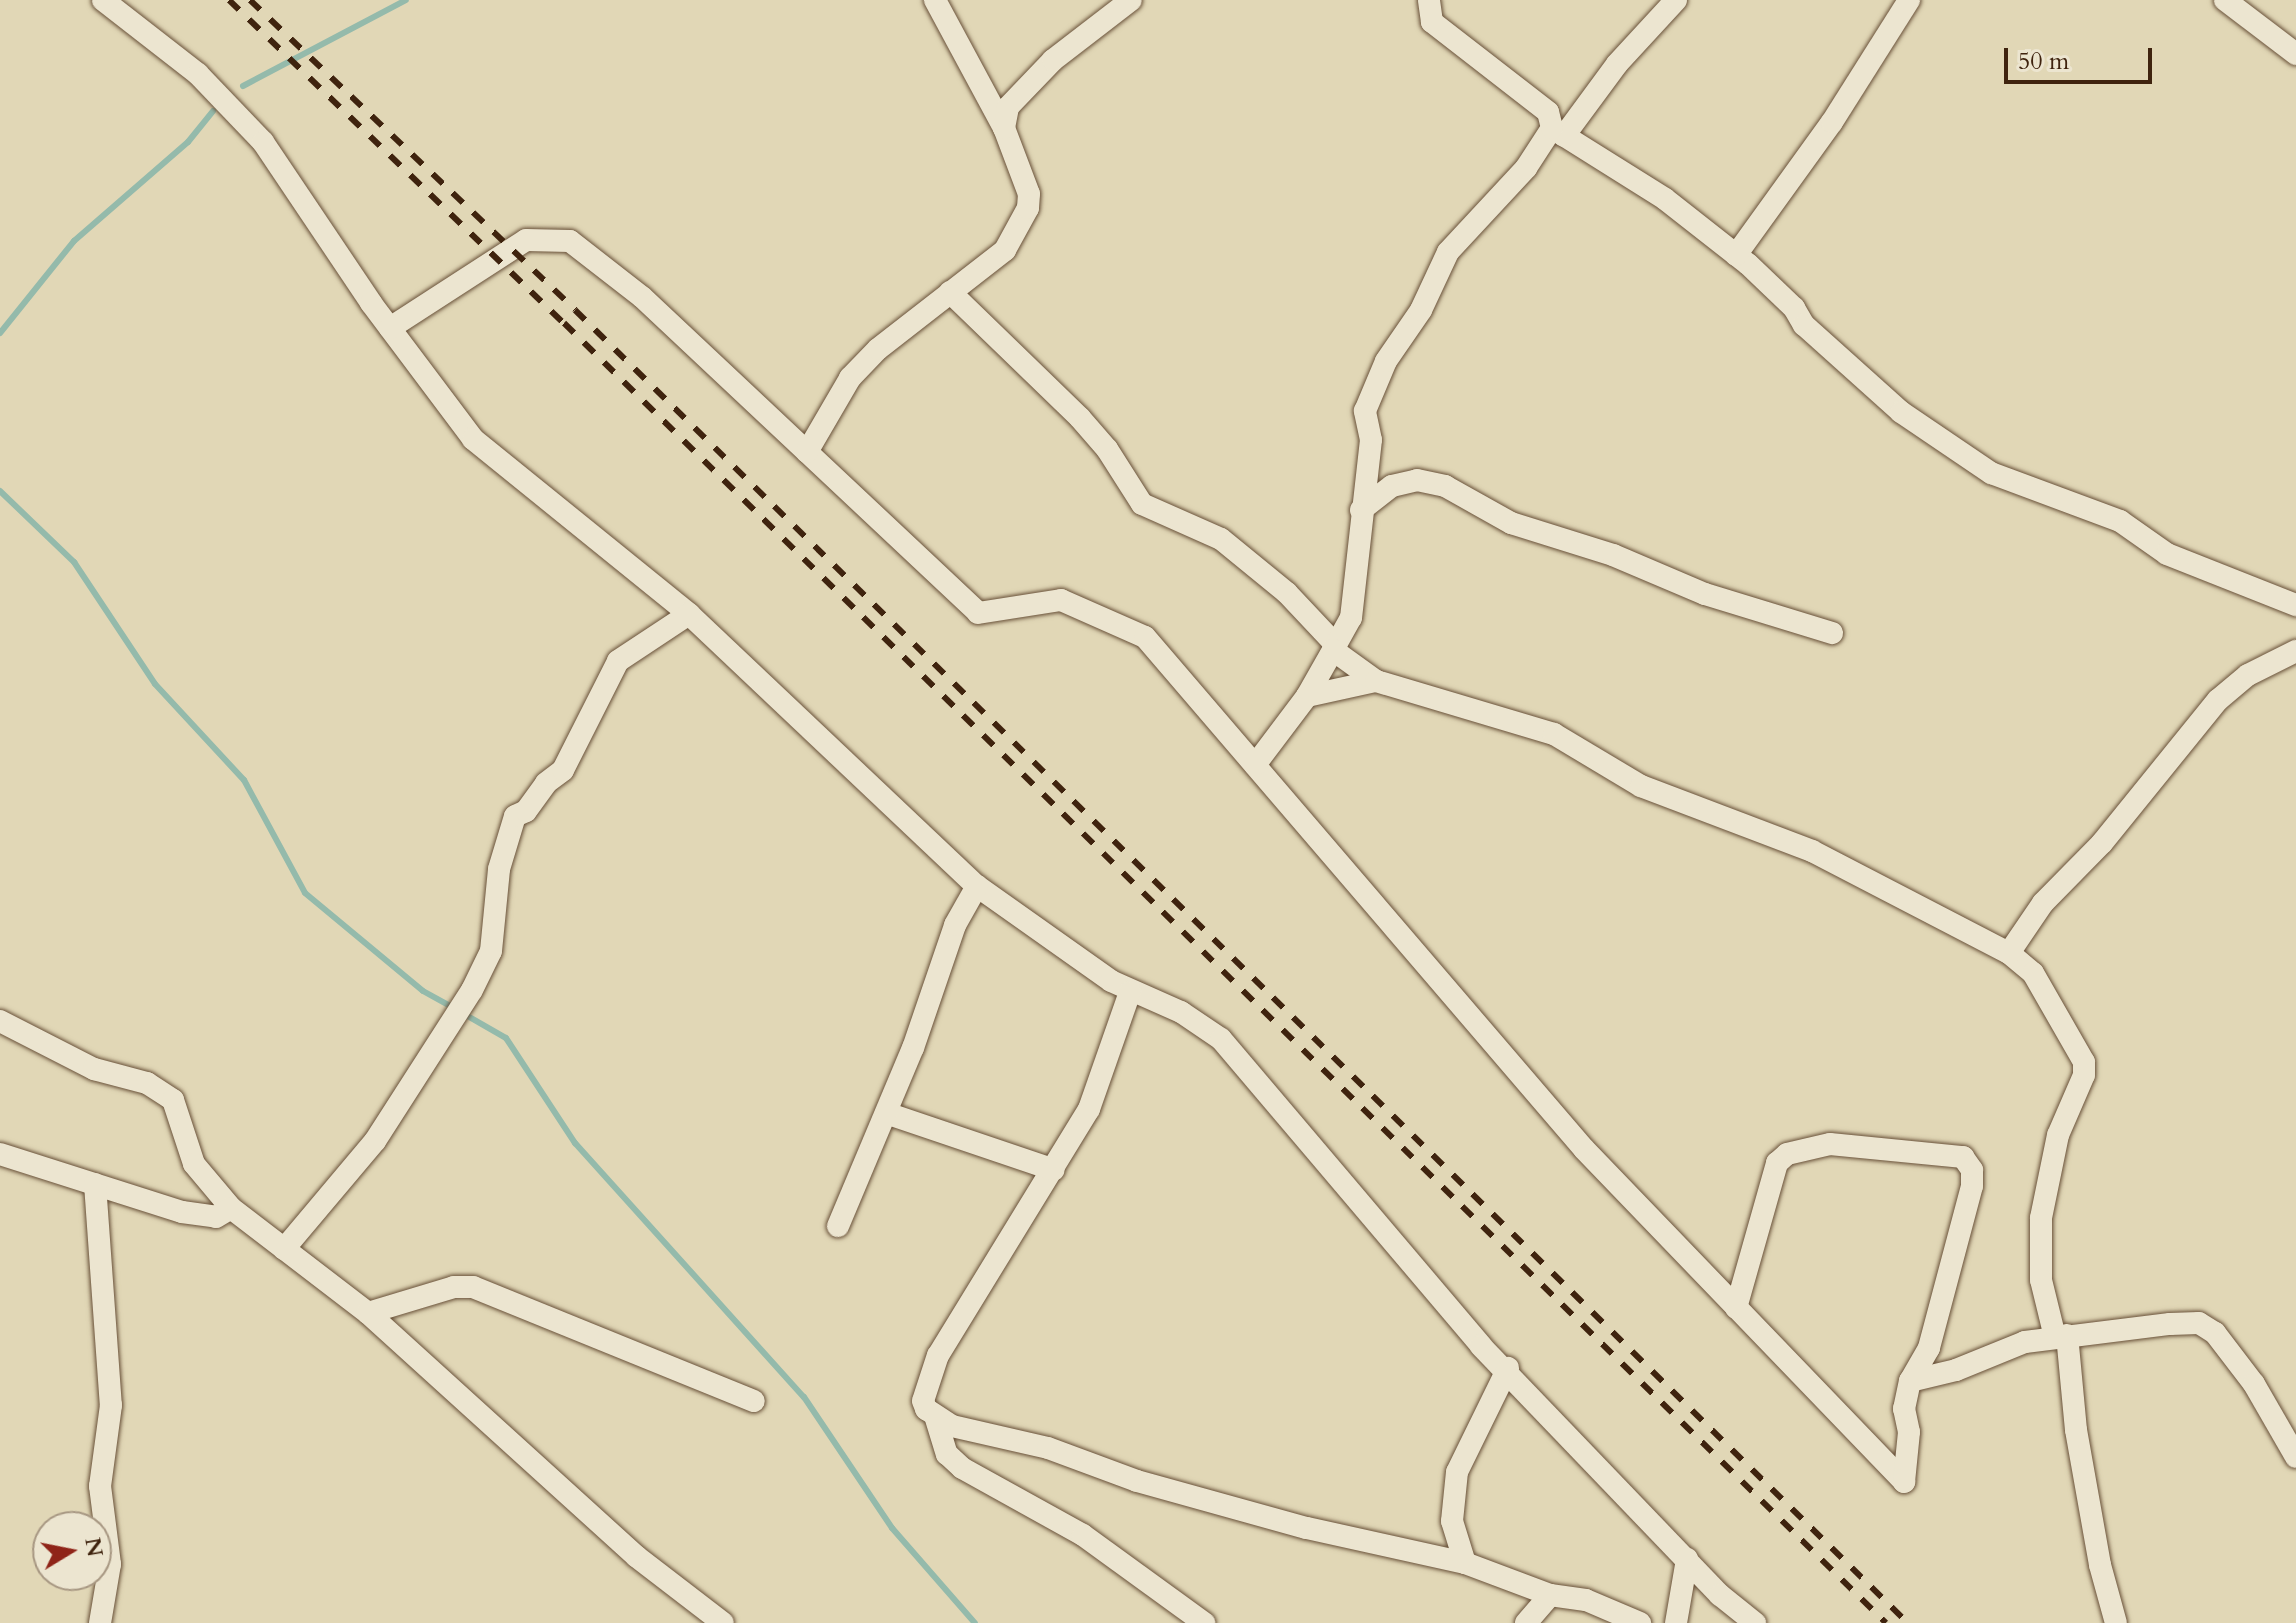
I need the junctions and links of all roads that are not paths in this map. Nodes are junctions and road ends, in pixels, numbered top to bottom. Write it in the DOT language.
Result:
graph roads {
  1 [pos="103,0"];
  2 [pos="935,0"];
  3 [pos="1131,0"];
  4 [pos="1429,0"];
  5 [pos="1676,0"];
  6 [pos="1909,0"];
  7 [pos="2225,0"];
  8 [pos="2296,54"];
  9 [pos="1004,128"];
  10 [pos="1558,132"];
  11 [pos="1736,255"];
  12 [pos="950,292"];
  13 [pos="390,328"];
  14 [pos="807,452"];
  15 [pos="1361,510"];
  16 [pos="2296,605"];
  17 [pos="689,614"];
  18 [pos="1832,633"];
  19 [pos="1334,648"];
  20 [pos="2296,651"];
  21 [pos="1376,681"];
  22 [pos="1307,696"];
  23 [pos="1255,765"];
  24 [pos="977,886"];
  25 [pos="2009,953"];
  26 [pos="1130,992"];
  27 [pos="0,1021"];
  28 [pos="886,1113"];
  29 [pos="0,1154"];
  30 [pos="1054,1170"];
  31 [pos="95,1184"];
  32 [pos="231,1208"];
  33 [pos="838,1226"];
  34 [pos="284,1249"];
  35 [pos="1736,1308"];
  36 [pos="368,1313"];
  37 [pos="2061,1336"];
  38 [pos="1508,1368"];
  39 [pos="1910,1381"];
  40 [pos="754,1401"];
  41 [pos="936,1419"];
  42 [pos="2296,1457"];
  43 [pos="1687,1559"];
  44 [pos="1465,1563"];
  45 [pos="1550,1595"];
  46 [pos="100,1623"];
  47 [pos="723,1623"];
  48 [pos="1204,1623"];
  49 [pos="1526,1623"];
  50 [pos="1640,1623"];
  51 [pos="1676,1623"];
  52 [pos="1755,1623"];
  53 [pos="2116,1623"];
  1 -- 13 [label="street"];
  2 -- 9 [label="street"];
  3 -- 9 [label="street"];
  4 -- 10 [label="street"];
  5 -- 10 [label="street"];
  6 -- 11 [label="street"];
  7 -- 8 [label="street"];
  9 -- 12 [label="street"];
  10 -- 11 [label="street"];
  10 -- 15 [label="street"];
  11 -- 16 [label="street"];
  12 -- 14 [label="street"];
  12 -- 19 [label="street"];
  13 -- 14 [label="street"];
  13 -- 17 [label="street"];
  14 -- 23 [label="street"];
  15 -- 18 [label="street"];
  15 -- 19 [label="street"];
  17 -- 24 [label="street"];
  17 -- 34 [label="street"];
  19 -- 21 [label="street"];
  19 -- 22 [label="street"];
  20 -- 25 [label="street"];
  21 -- 22 [label="street"];
  21 -- 25 [label="street"];
  22 -- 23 [label="street"];
  23 -- 35 [label="street"];
  24 -- 26 [label="street"];
  24 -- 28 [label="street"];
  25 -- 37 [label="street"];
  26 -- 30 [label="street"];
  26 -- 38 [label="street"];
  27 -- 32 [label="street"];
  28 -- 30 [label="street"];
  28 -- 33 [label="street"];
  29 -- 31 [label="street"];
  30 -- 41 [label="street"];
  31 -- 32 [label="street"];
  31 -- 46 [label="street"];
  32 -- 34 [label="street"];
  34 -- 36 [label="street"];
  35 -- 39 [label="street"];
  35 -- 39 [label="street"];
  36 -- 40 [label="street"];
  36 -- 47 [label="street"];
  37 -- 39 [label="street"];
  37 -- 42 [label="street"];
  37 -- 53 [label="street"];
  38 -- 43 [label="street"];
  38 -- 44 [label="street"];
  41 -- 44 [label="street"];
  41 -- 48 [label="street"];
  43 -- 51 [label="street"];
  43 -- 52 [label="street"];
  44 -- 45 [label="street"];
  45 -- 49 [label="street"];
  45 -- 50 [label="street"];
}
